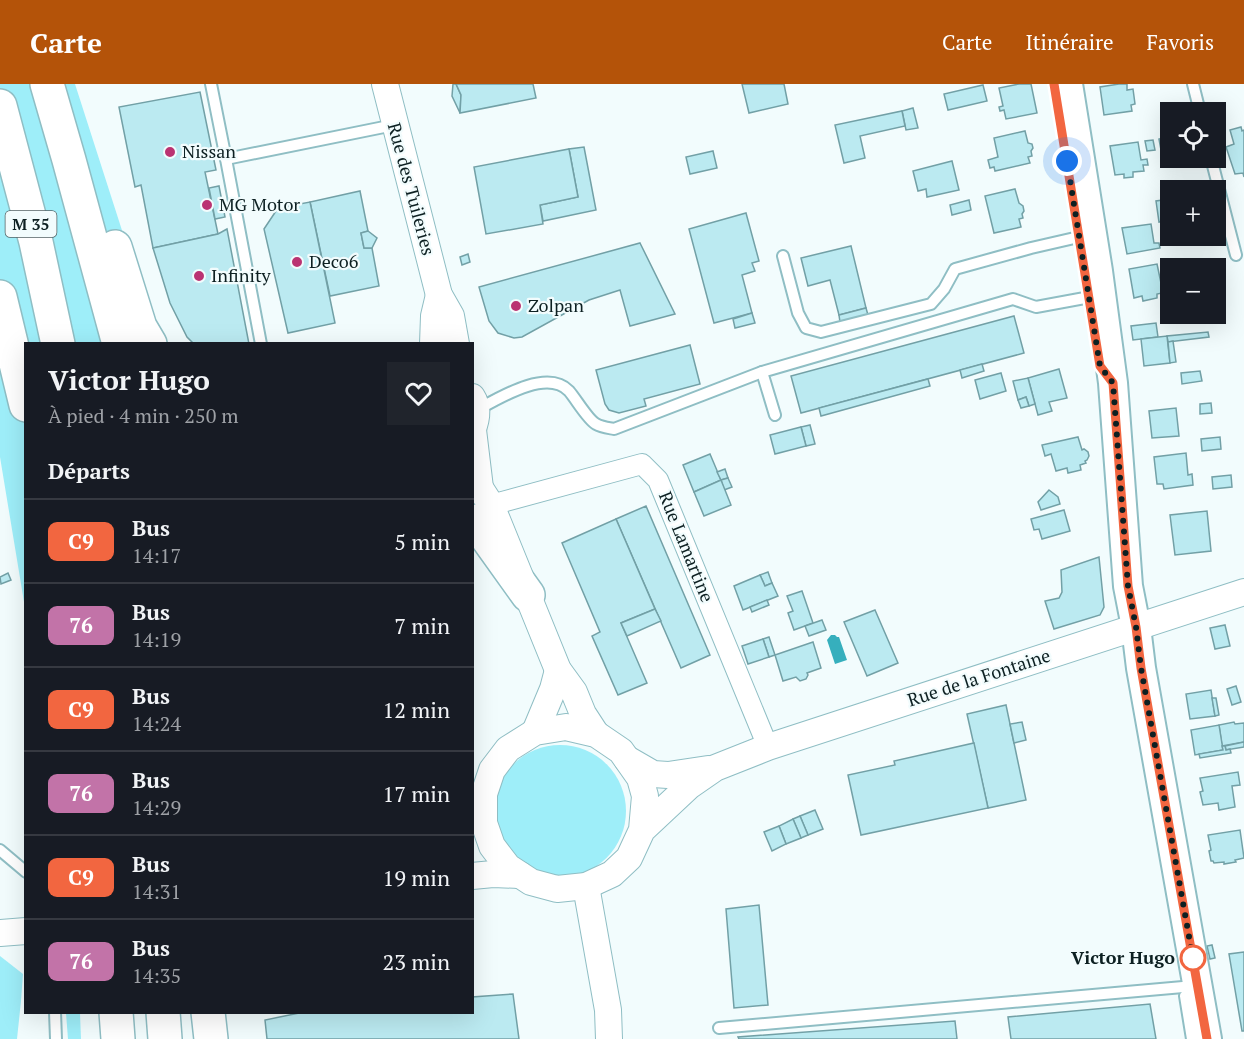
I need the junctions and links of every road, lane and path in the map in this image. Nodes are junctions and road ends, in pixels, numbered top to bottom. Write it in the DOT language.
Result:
graph roads {
  1 [pos="212,84"];
  2 [pos="385,84"];
  3 [pos="1068,84"];
  4 [pos="1193,84"];
  5 [pos="48,90"];
  6 [pos="1198,102"];
  7 [pos="0,106"];
  8 [pos="394,125"];
  9 [pos="226,159"];
  10 [pos="1214,168"];
  11 [pos="1082,237"];
  12 [pos="1236,255"];
  13 [pos="783,256"];
  14 [pos="439,295"];
  15 [pos="0,297"];
  16 [pos="1092,297"];
  17 [pos="58,342"];
  18 [pos="118,342"];
  19 [pos="149,342"];
  20 [pos="261,342"];
  21 [pos="433,342"];
  22 [pos="456,342"];
  23 [pos="1098,355"];
  24 [pos="762,372"];
  25 [pos="1113,383"];
  26 [pos="24,397"];
  27 [pos="775,415"];
  28 [pos="474,417"];
  29 [pos="479,498"];
  30 [pos="1244,592"];
  31 [pos="528,595"];
  32 [pos="1136,627"];
  33 [pos="558,670"];
  34 [pos="535,732"];
  35 [pos="596,734"];
  36 [pos="768,747"];
  37 [pos="627,759"];
  38 [pos="715,768"];
  39 [pos="478,826"];
  40 [pos="642,830"];
  41 [pos="0,850"];
  42 [pos="24,870"];
  43 [pos="520,875"];
  44 [pos="474,876"];
  45 [pos="586,886"];
  46 [pos="24,931"];
  47 [pos="0,933"];
  48 [pos="1189,940"];
  49 [pos="1183,978"];
  50 [pos="55,1014"];
  51 [pos="116,1014"];
  52 [pos="163,1014"];
  53 [pos="208,1014"];
  54 [pos="719,1028"];
  55 [pos="56,1039"];
  56 [pos="118,1039"];
  57 [pos="165,1039"];
  58 [pos="211,1039"];
  59 [pos="609,1039"];
  60 [pos="1192,1039"];
  61 [pos="1207,1039"];
  1 -- 9 [label="lane"];
  2 -- 8 [label="street, Rue des Tuileries"];
  3 -- 11 [label="main road"];
  4 -- 6 [label="lane"];
  5 -- 18 [label="highway"];
  5 -- 19 [label="highway"];
  7 -- 17 [label="highway, M 35"];
  8 -- 9 [label="lane"];
  8 -- 14 [label="street, Rue des Tuileries"];
  9 -- 20 [label="lane"];
  10 -- 12 [label="lane"];
  11 -- 13 [label="lane"];
  11 -- 16 [label="main road"];
  14 -- 21 [label="street, Rue des Tuileries"];
  14 -- 22 [label="street, Rue des Tuileries"];
  15 -- 26 [label="highway"];
  16 -- 24 [label="lane"];
  16 -- 25 [label="main road"];
  23 -- 25 [label="lane"];
  24 -- 27 [label="lane"];
  24 -- 28 [label="lane"];
  25 -- 32 [label="main road"];
  28 -- 29 [label="street"];
  29 -- 31 [label="highway"];
  29 -- 36 [label="street, Rue Lamartine"];
  30 -- 32 [label="street, Rue de la Fontaine"];
  31 -- 33 [label="street"];
  32 -- 36 [label="street, Rue de la Fontaine"];
  32 -- 48 [label="main road"];
  33 -- 34 [label="street"];
  33 -- 35 [label="street"];
  34 -- 35 [label="street, Rue de la Fontaine"];
  34 -- 39 [label="street, Rue de la Fontaine"];
  35 -- 37 [label="street, Rue de la Fontaine"];
  36 -- 38 [label="street, Rue de la Fontaine"];
  37 -- 38 [label="street, Rue de la Fontaine"];
  37 -- 40 [label="street, Rue de la Fontaine"];
  38 -- 40 [label="street, Rue de la Fontaine"];
  39 -- 43 [label="street, Rue de la Fontaine"];
  40 -- 45 [label="street, Rue de la Fontaine"];
  41 -- 42 [label="lane"];
  43 -- 44 [label="street, Rue de la Fontaine"];
  43 -- 45 [label="street, Rue de la Fontaine"];
  45 -- 59 [label="street"];
  46 -- 47 [label="street"];
  48 -- 49 [label="lane"];
  48 -- 61 [label="main road"];
  49 -- 54 [label="lane"];
  49 -- 60 [label="lane"];
  50 -- 55 [label="lane"];
  51 -- 56 [label="highway"];
  52 -- 57 [label="highway"];
  53 -- 58 [label="highway"];
}
